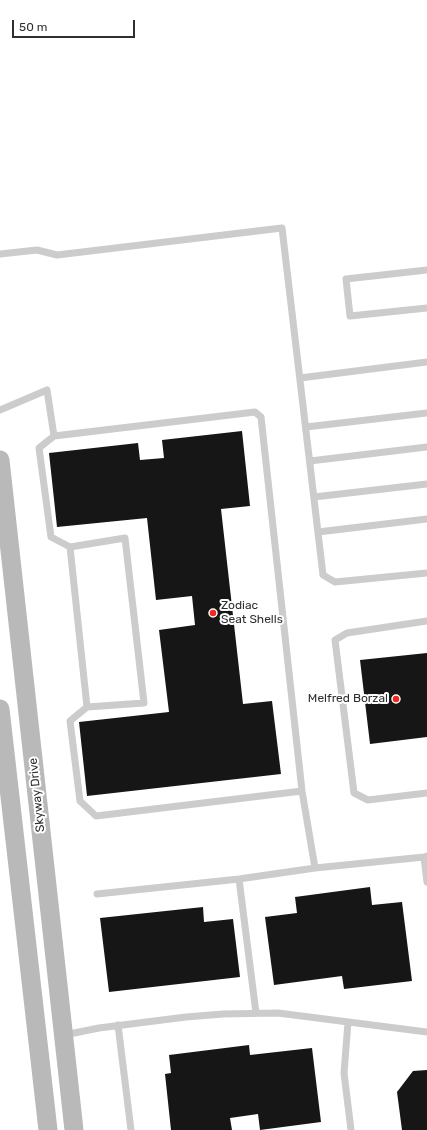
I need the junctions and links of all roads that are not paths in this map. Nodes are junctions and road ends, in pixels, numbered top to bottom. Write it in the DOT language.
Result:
graph roads {
  1 [pos="0,254"];
  2 [pos="427,270"];
  3 [pos="427,308"];
  4 [pos="427,362"];
  5 [pos="300,378"];
  6 [pos="0,410"];
  7 [pos="427,413"];
  8 [pos="306,427"];
  9 [pos="54,436"];
  10 [pos="427,447"];
  11 [pos="0,460"];
  12 [pos="310,461"];
  13 [pos="427,484"];
  14 [pos="314,497"];
  15 [pos="427,519"];
  16 [pos="318,532"];
  17 [pos="70,547"];
  18 [pos="427,573"];
  19 [pos="427,621"];
  20 [pos="87,707"];
  21 [pos="0,709"];
  22 [pos="302,791"];
  23 [pos="427,793"];
  24 [pos="426,856"];
  25 [pos="315,868"];
  26 [pos="239,879"];
  27 [pos="427,882"];
  28 [pos="97,894"];
  29 [pos="256,1013"];
  30 [pos="348,1022"];
  31 [pos="118,1025"];
  32 [pos="427,1032"];
  33 [pos="64,1036"];
  34 [pos="48,1130"];
  35 [pos="74,1130"];
  36 [pos="131,1130"];
  37 [pos="351,1130"];
  1 -- 5 [label="lane"];
  2 -- 3 [label="lane"];
  4 -- 5 [label="lane"];
  5 -- 8 [label="lane"];
  6 -- 9 [label="lane"];
  7 -- 8 [label="lane"];
  8 -- 12 [label="lane"];
  9 -- 17 [label="lane"];
  9 -- 22 [label="lane"];
  10 -- 12 [label="lane"];
  11 -- 33 [label="main road, Skyway Drive"];
  12 -- 14 [label="lane"];
  13 -- 14 [label="lane"];
  14 -- 16 [label="lane"];
  15 -- 16 [label="lane"];
  16 -- 18 [label="lane"];
  17 -- 20 [label="lane"];
  17 -- 20 [label="lane"];
  19 -- 23 [label="lane"];
  20 -- 22 [label="lane"];
  21 -- 34 [label="main road"];
  22 -- 25 [label="lane"];
  24 -- 25 [label="lane"];
  24 -- 27 [label="lane"];
  25 -- 26 [label="lane"];
  26 -- 28 [label="lane"];
  26 -- 29 [label="lane"];
  29 -- 30 [label="lane"];
  29 -- 31 [label="lane"];
  30 -- 32 [label="lane"];
  30 -- 37 [label="lane"];
  31 -- 33 [label="lane"];
  31 -- 36 [label="lane"];
  33 -- 35 [label="main road, Skyway Drive"];
}
